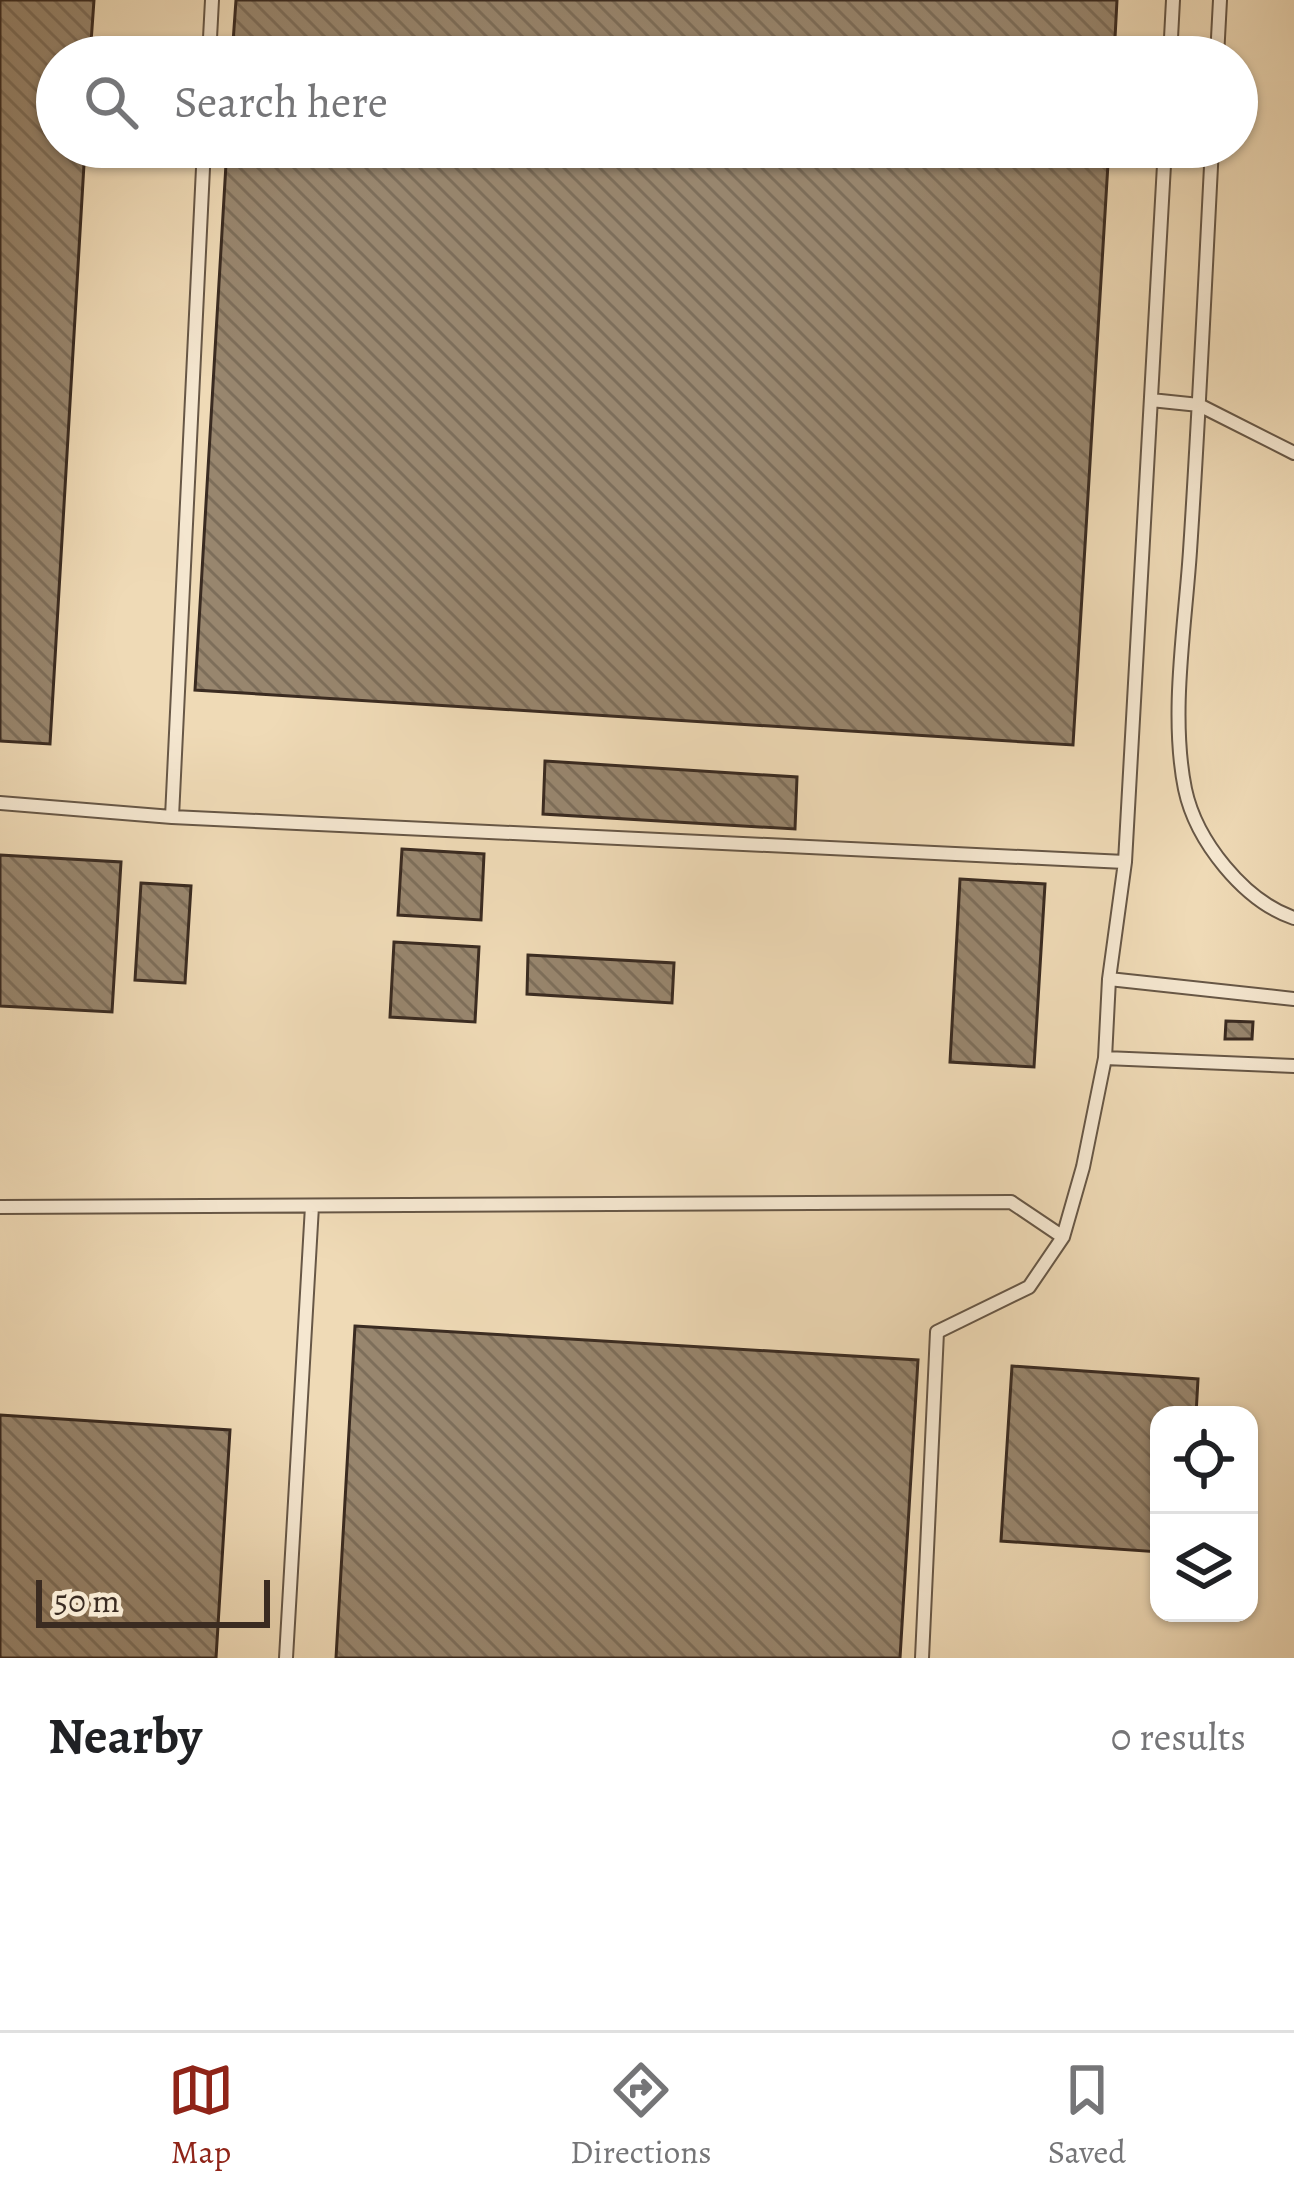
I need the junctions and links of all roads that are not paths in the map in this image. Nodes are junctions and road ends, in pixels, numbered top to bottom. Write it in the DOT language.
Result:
graph roads {
  1 [pos="212,0"];
  2 [pos="1174,0"];
  3 [pos="1220,0"];
  4 [pos="210,36"];
  5 [pos="1171,36"];
  6 [pos="1218,36"];
  7 [pos="203,168"];
  8 [pos="1165,168"];
  9 [pos="1211,168"];
  10 [pos="1151,400"];
  11 [pos="1199,405"];
  12 [pos="1294,453"];
  13 [pos="0,803"];
  14 [pos="172,817"];
  15 [pos="1125,862"];
  16 [pos="1294,917"];
  17 [pos="1109,979"];
  18 [pos="1294,999"];
  19 [pos="1105,1058"];
  20 [pos="1294,1066"];
  21 [pos="0,1207"];
  22 [pos="312,1207"];
  23 [pos="1063,1238"];
  24 [pos="286,1658"];
  25 [pos="922,1658"];
  1 -- 4 [label="lane"];
  2 -- 5 [label="lane"];
  3 -- 6 [label="lane"];
  7 -- 14 [label="lane"];
  8 -- 10 [label="lane"];
  9 -- 11 [label="lane"];
  10 -- 11 [label="lane"];
  10 -- 15 [label="lane"];
  11 -- 12 [label="lane"];
  11 -- 16 [label="lane"];
  13 -- 14 [label="lane"];
  14 -- 15 [label="lane"];
  15 -- 17 [label="lane"];
  17 -- 18 [label="lane"];
  17 -- 19 [label="lane"];
  19 -- 20 [label="lane"];
  19 -- 23 [label="lane"];
  21 -- 22 [label="lane"];
  22 -- 23 [label="lane"];
  22 -- 24 [label="lane"];
  23 -- 25 [label="lane"];
}
